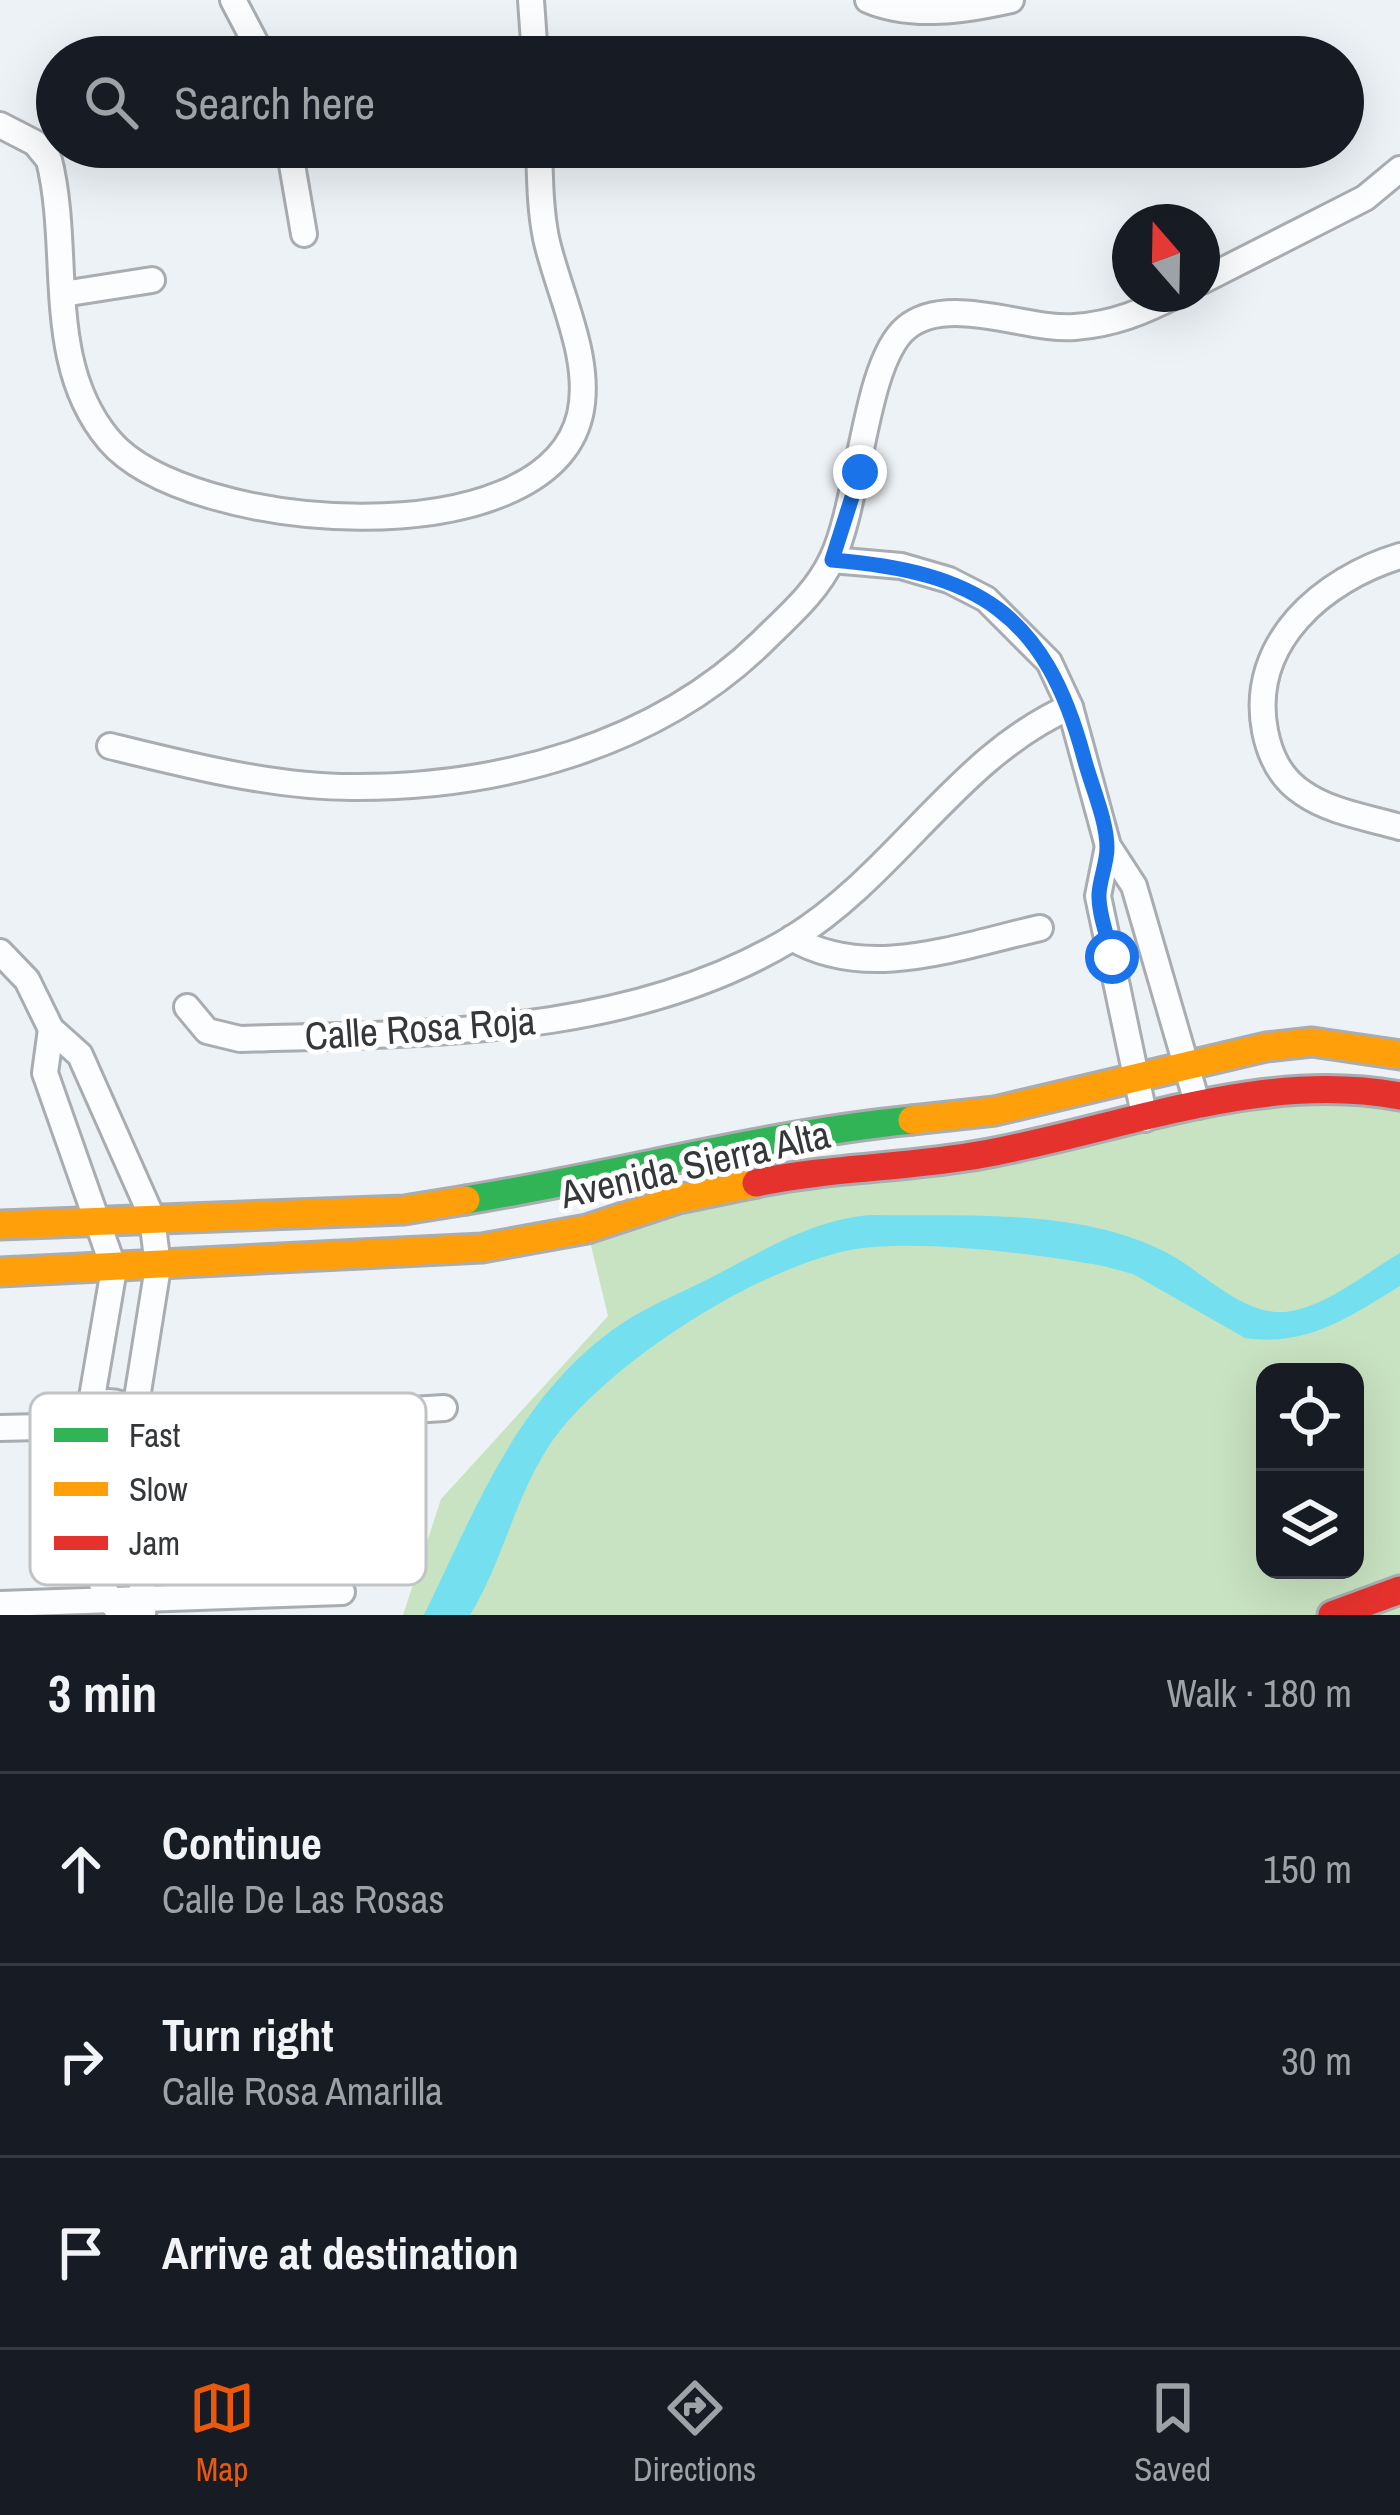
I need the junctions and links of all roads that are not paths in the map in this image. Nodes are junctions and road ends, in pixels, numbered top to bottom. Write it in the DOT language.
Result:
graph roads {
  1 [pos="233,0"];
  2 [pos="531,0"];
  3 [pos="868,0"];
  4 [pos="1011,0"];
  5 [pos="252,36"];
  6 [pos="534,36"];
  7 [pos="0,125"];
  8 [pos="36,144"];
  9 [pos="50,168"];
  10 [pos="293,168"];
  11 [pos="540,168"];
  12 [pos="1400,169"];
  13 [pos="304,234"];
  14 [pos="1220,272"];
  15 [pos="152,280"];
  16 [pos="63,294"];
  17 [pos="1142,312"];
  18 [pos="1400,556"];
  19 [pos="832,560"];
  20 [pos="1070,707"];
  21 [pos="110,746"];
  22 [pos="1400,827"];
  23 [pos="1108,846"];
  24 [pos="1040,928"];
  25 [pos="791,938"];
  26 [pos="1149,947"];
  27 [pos="0,952"];
  28 [pos="1112,957"];
  29 [pos="187,1006"];
  30 [pos="51,1029"];
  31 [pos="1400,1054"];
  32 [pos="1189,1062"];
  33 [pos="1136,1077"];
  34 [pos="1400,1096"];
  35 [pos="1198,1106"];
  36 [pos="103,1111"];
  37 [pos="1144,1119"];
  38 [pos="65,1126"];
  39 [pos="668,1162"];
  40 [pos="678,1199"];
  41 [pos="152,1217"];
  42 [pos="100,1221"];
  43 [pos="0,1225"];
  44 [pos="158,1267"];
  45 [pos="114,1269"];
  46 [pos="0,1272"];
  47 [pos="91,1393"];
  48 [pos="140,1393"];
  49 [pos="444,1408"];
  50 [pos="426,1409"];
  51 [pos="0,1428"];
  52 [pos="30,1428"];
  53 [pos="1400,1590"];
  54 [pos="342,1592"];
  55 [pos="0,1604"];
  56 [pos="143,1605"];
  57 [pos="113,1606"];
  58 [pos="1332,1615"];
  1 -- 5 [label="street"];
  2 -- 6 [label="street"];
  3 -- 4 [label="street"];
  7 -- 8 [label="street"];
  9 -- 16 [label="street"];
  10 -- 13 [label="street"];
  11 -- 16 [label="street"];
  12 -- 14 [label="street"];
  15 -- 16 [label="street"];
  17 -- 19 [label="street"];
  18 -- 22 [label="street"];
  19 -- 20 [label="street"];
  19 -- 21 [label="street"];
  20 -- 23 [label="street"];
  20 -- 25 [label="street, Calle Rosa Roja"];
  23 -- 26 [label="street"];
  23 -- 28 [label="street"];
  24 -- 25 [label="street"];
  25 -- 29 [label="street, Calle Rosa Roja"];
  26 -- 28 [label="street"];
  26 -- 32 [label="street"];
  27 -- 30 [label="street"];
  28 -- 33 [label="street"];
  30 -- 36 [label="street"];
  30 -- 38 [label="street"];
  31 -- 32 [label="street, Avenida Sierra Alta"];
  32 -- 33 [label="street, Avenida Sierra Alta"];
  32 -- 35 [label="street"];
  33 -- 37 [label="street"];
  33 -- 39 [label="street, Avenida Sierra Alta"];
  34 -- 35 [label="street, Avenida Sierra Alta"];
  35 -- 37 [label="street, Avenida Sierra Alta"];
  36 -- 38 [label="street"];
  36 -- 41 [label="street"];
  37 -- 40 [label="street, Avenida Sierra Alta"];
  38 -- 42 [label="street"];
  39 -- 40 [label="street"];
  39 -- 41 [label="street, Avenida Sierra Alta"];
  40 -- 44 [label="street, Avenida Sierra Alta"];
  41 -- 42 [label="street, Avenida Sierra Alta"];
  41 -- 44 [label="street"];
  42 -- 43 [label="street, Avenida Sierra Alta"];
  42 -- 45 [label="street"];
  44 -- 45 [label="street, Avenida Sierra Alta"];
  44 -- 48 [label="street"];
  45 -- 46 [label="street, Avenida Sierra Alta"];
  45 -- 47 [label="street"];
  49 -- 50 [label="street"];
  51 -- 52 [label="street"];
  53 -- 58 [label="street"];
  54 -- 56 [label="street"];
  55 -- 57 [label="street"];
  56 -- 57 [label="street"];
}
